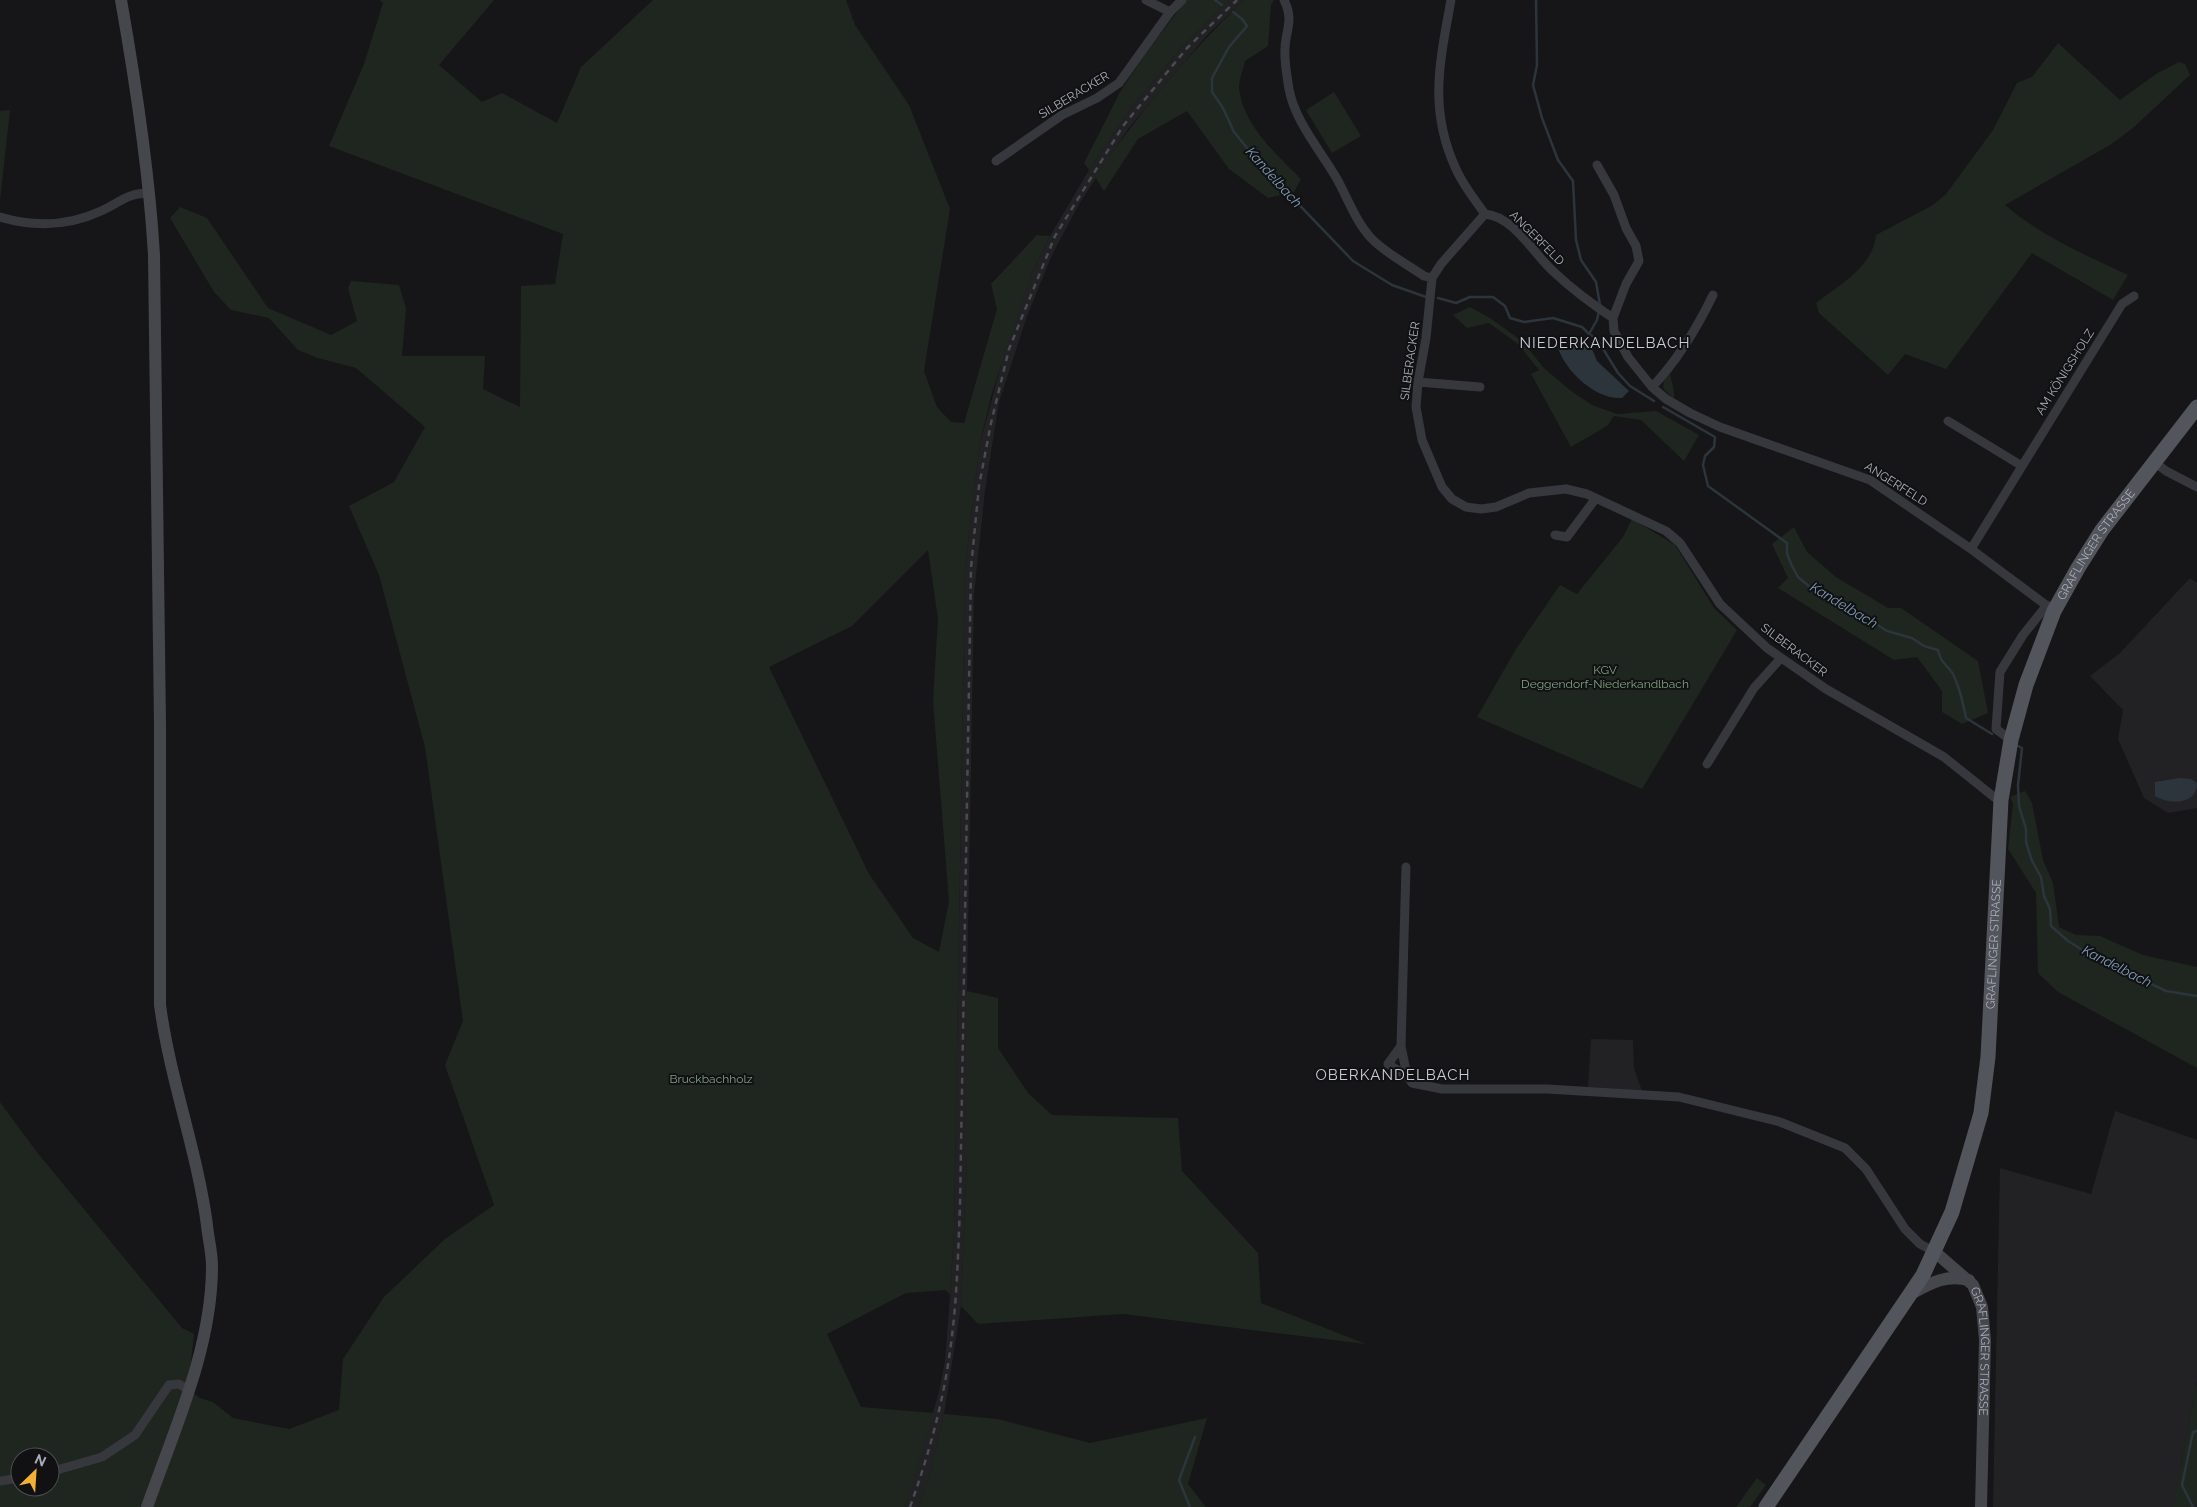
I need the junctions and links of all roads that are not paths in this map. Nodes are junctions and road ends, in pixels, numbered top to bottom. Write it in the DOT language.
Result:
graph roads {
  1 [pos="121,0"];
  2 [pos="1146,0"];
  3 [pos="1182,0"];
  4 [pos="1284,0"];
  5 [pos="1451,0"];
  6 [pos="1170,12"];
  7 [pos="996,161"];
  8 [pos="1597,165"];
  9 [pos="150,193"];
  10 [pos="1485,214"];
  11 [pos="0,217"];
  12 [pos="1432,278"];
  13 [pos="1713,295"];
  14 [pos="2134,296"];
  15 [pos="1613,318"];
  16 [pos="1418,382"];
  17 [pos="1480,387"];
  18 [pos="1652,387"];
  19 [pos="2197,407"];
  20 [pos="1948,421"];
  21 [pos="2153,461"];
  22 [pos="2022,466"];
  23 [pos="2197,487"];
  24 [pos="1596,498"];
  25 [pos="1555,536"];
  26 [pos="1971,549"];
  27 [pos="2050,608"];
  28 [pos="1781,658"];
  29 [pos="2010,740"];
  30 [pos="1707,764"];
  31 [pos="2001,800"];
  32 [pos="1406,867"];
  33 [pos="1401,1046"];
  34 [pos="1406,1076"];
  35 [pos="1935,1252"];
  36 [pos="1969,1280"];
  37 [pos="1911,1294"];
  38 [pos="189,1390"];
  39 [pos="60,1469"];
  40 [pos="147,1507"];
  41 [pos="1766,1507"];
  42 [pos="1981,1507"];
  1 -- 9 [label="street"];
  2 -- 6 [label="street"];
  3 -- 6 [label="street, SILBERACKER"];
  4 -- 12 [label="street"];
  5 -- 10 [label="street"];
  6 -- 7 [label="street, SILBERACKER"];
  8 -- 15 [label="street"];
  9 -- 11 [label="street"];
  9 -- 38 [label="street"];
  10 -- 12 [label="street, SILBERACKER"];
  10 -- 15 [label="street, ANGERFELD"];
  12 -- 16 [label="street, SILBERACKER"];
  13 -- 18 [label="street"];
  14 -- 22 [label="street, AM KÖNIGSHOLZ"];
  15 -- 18 [label="street, ANGERFELD"];
  16 -- 17 [label="street"];
  16 -- 24 [label="street, SILBERACKER"];
  18 -- 26 [label="street, ANGERFELD"];
  19 -- 21 [label="main road, GRAFLINGER STRASSE"];
  20 -- 22 [label="street"];
  21 -- 23 [label="street"];
  21 -- 27 [label="main road, GRAFLINGER STRASSE"];
  22 -- 26 [label="street, AM KÖNIGSHOLZ"];
  24 -- 25 [label="street"];
  24 -- 28 [label="street, SILBERACKER"];
  26 -- 27 [label="street, ANGERFELD"];
  27 -- 29 [label="main road, GRAFLINGER STRASSE"];
  27 -- 29 [label="street"];
  28 -- 30 [label="street"];
  28 -- 31 [label="street, SILBERACKER"];
  29 -- 31 [label="main road, GRAFLINGER STRASSE"];
  31 -- 35 [label="main road, GRAFLINGER STRASSE"];
  32 -- 33 [label="street"];
  33 -- 34 [label="street"];
  33 -- 34 [label="street"];
  34 -- 35 [label="street"];
  35 -- 36 [label="street, GRAFLINGER STRASSE"];
  35 -- 37 [label="main road"];
  36 -- 37 [label="street"];
  36 -- 42 [label="street, GRAFLINGER STRASSE"];
  37 -- 41 [label="main road"];
  38 -- 39 [label="street"];
  38 -- 40 [label="street"];
}
